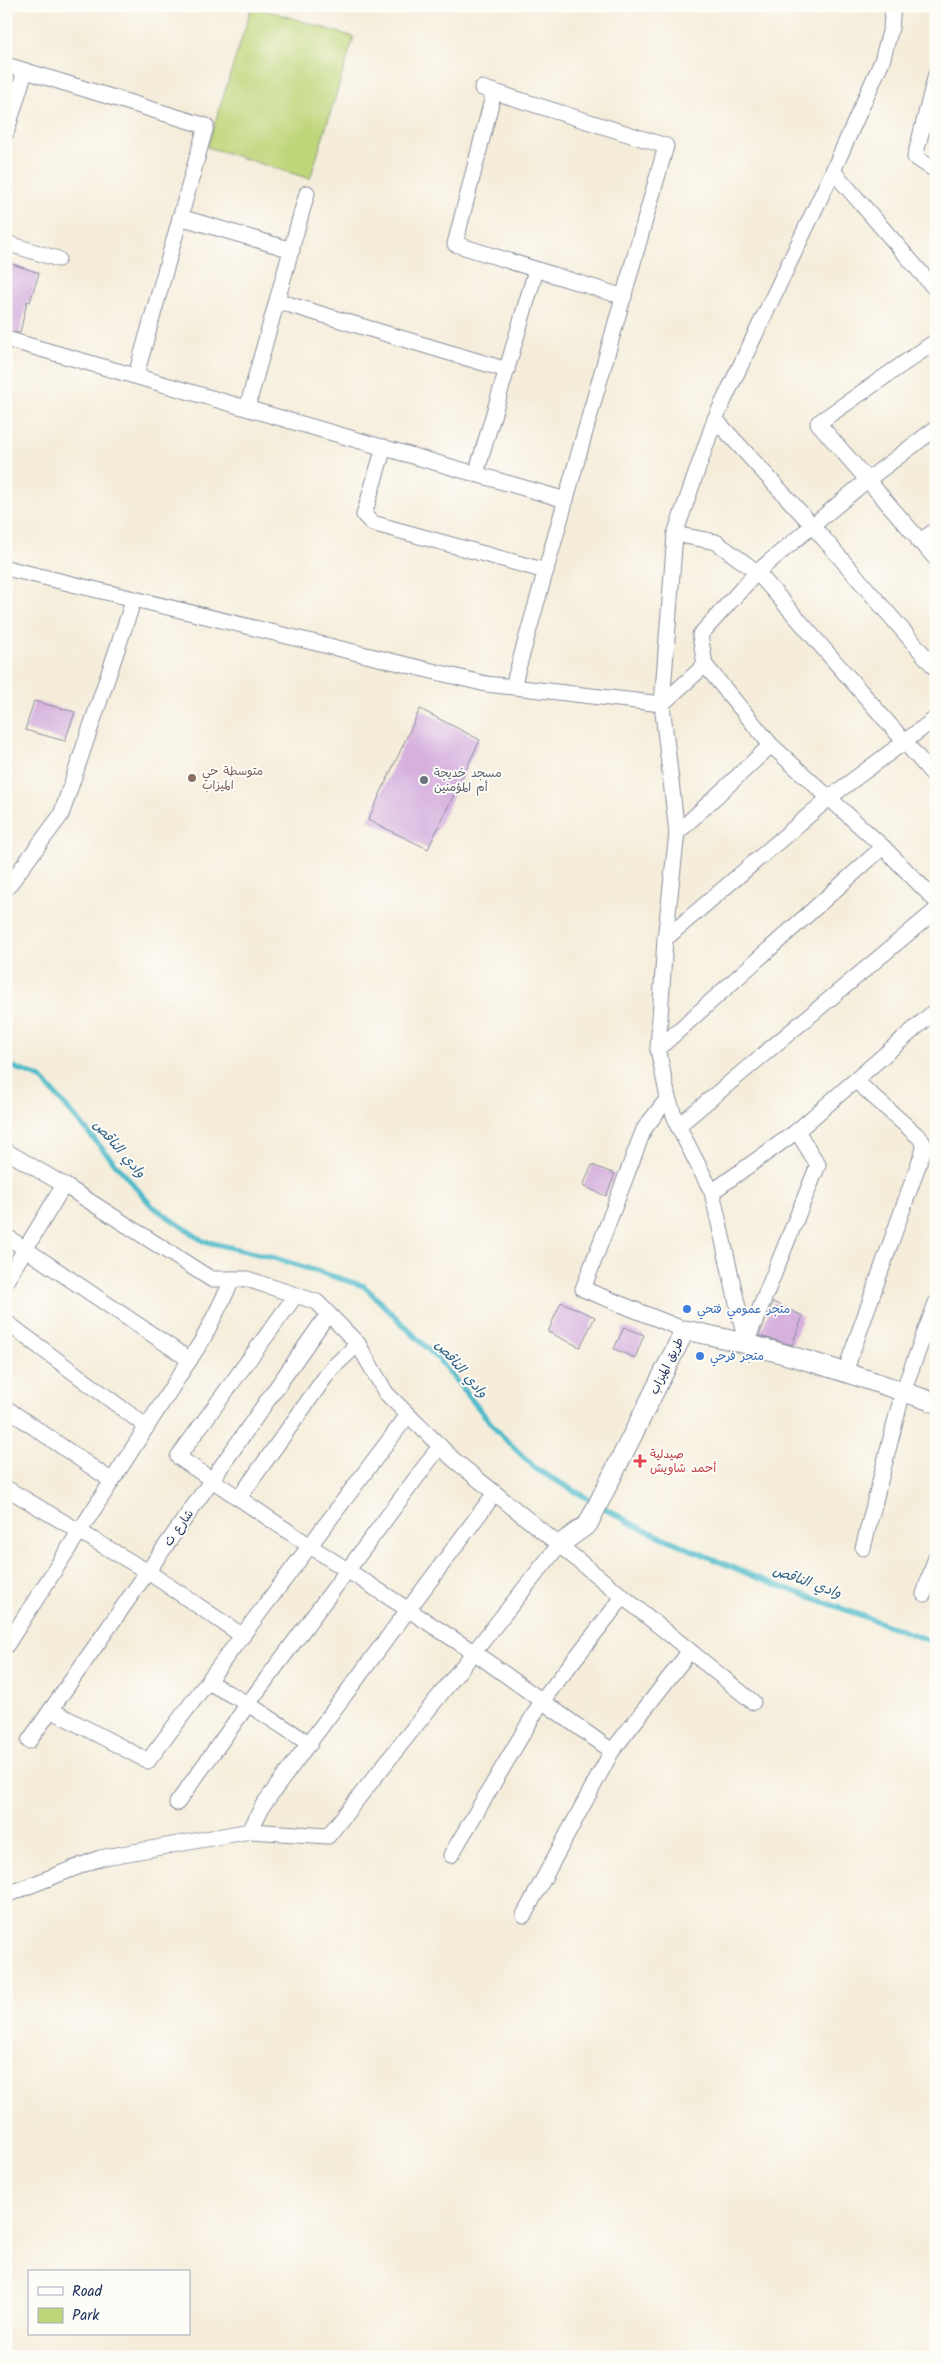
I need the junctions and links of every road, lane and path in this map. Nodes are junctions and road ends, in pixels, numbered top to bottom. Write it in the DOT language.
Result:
graph roads {
  1 [pos="893,6"];
  2 [pos="6,66"];
  3 [pos="25,71"];
  4 [pos="936,74"];
  5 [pos="6,133"];
  6 [pos="833,171"];
  7 [pos="936,171"];
  8 [pos="307,193"];
  9 [pos="180,217"];
  10 [pos="6,243"];
  11 [pos="292,250"];
  12 [pos="58,259"];
  13 [pos="536,270"];
  14 [pos="936,290"];
  15 [pos="624,297"];
  16 [pos="277,301"];
  17 [pos="6,339"];
  18 [pos="936,341"];
  19 [pos="506,370"];
  20 [pos="136,375"];
  21 [pos="247,408"];
  22 [pos="715,419"];
  23 [pos="936,428"];
  24 [pos="384,447"];
  25 [pos="476,474"];
  26 [pos="866,481"];
  27 [pos="566,500"];
  28 [pos="812,525"];
  29 [pos="936,530"];
  30 [pos="675,534"];
  31 [pos="919,542"];
  32 [pos="936,559"];
  33 [pos="6,568"];
  34 [pos="546,571"];
  35 [pos="757,572"];
  36 [pos="134,599"];
  37 [pos="705,665"];
  38 [pos="936,669"];
  39 [pos="513,686"];
  40 [pos="662,704"];
  41 [pos="936,718"];
  42 [pos="904,741"];
  43 [pos="771,745"];
  44 [pos="936,778"];
  45 [pos="830,798"];
  46 [pos="677,833"];
  47 [pos="882,847"];
  48 [pos="6,888"];
  49 [pos="936,901"];
  50 [pos="936,910"];
  51 [pos="665,939"];
  52 [pos="936,1010"];
  53 [pos="658,1049"];
  54 [pos="856,1081"];
  55 [pos="668,1098"];
  56 [pos="678,1126"];
  57 [pos="797,1131"];
  58 [pos="6,1151"];
  59 [pos="64,1185"];
  60 [pos="712,1192"];
  61 [pos="6,1236"];
  62 [pos="25,1248"];
  63 [pos="233,1279"];
  64 [pos="6,1281"];
  65 [pos="296,1295"];
  66 [pos="936,1303"];
  67 [pos="328,1314"];
  68 [pos="6,1322"];
  69 [pos="685,1330"];
  70 [pos="746,1342"];
  71 [pos="358,1344"];
  72 [pos="190,1360"];
  73 [pos="845,1372"];
  74 [pos="903,1391"];
  75 [pos="936,1403"];
  76 [pos="6,1408"];
  77 [pos="408,1415"];
  78 [pos="147,1427"];
  79 [pos="440,1446"];
  80 [pos="212,1480"];
  81 [pos="112,1481"];
  82 [pos="6,1488"];
  83 [pos="494,1493"];
  84 [pos="238,1498"];
  85 [pos="80,1532"];
  86 [pos="559,1545"];
  87 [pos="310,1546"];
  88 [pos="863,1548"];
  89 [pos="936,1557"];
  90 [pos="348,1570"];
  91 [pos="148,1572"];
  92 [pos="924,1594"];
  93 [pos="623,1597"];
  94 [pos="408,1610"];
  95 [pos="243,1636"];
  96 [pos="6,1646"];
  97 [pos="690,1651"];
  98 [pos="475,1653"];
  99 [pos="208,1682"];
  100 [pos="542,1701"];
  101 [pos="753,1702"];
  102 [pos="248,1704"];
  103 [pos="51,1710"];
  104 [pos="29,1741"];
  105 [pos="310,1744"];
  106 [pos="612,1751"];
  107 [pos="177,1803"];
  108 [pos="250,1831"];
  109 [pos="451,1855"];
  110 [pos="6,1895"];
  111 [pos="524,1915"];
  1 -- 6 [label="street"];
  2 -- 3 [label="street"];
  3 -- 5 [label="street"];
  3 -- 9 [label="street"];
  4 -- 7 [label="street"];
  6 -- 14 [label="street"];
  6 -- 22 [label="street"];
  8 -- 11 [label="street"];
  9 -- 11 [label="street"];
  9 -- 20 [label="street"];
  10 -- 12 [label="street"];
  11 -- 16 [label="street"];
  13 -- 15 [label="street"];
  13 -- 15 [label="street"];
  13 -- 19 [label="street"];
  15 -- 27 [label="street"];
  16 -- 19 [label="street"];
  16 -- 21 [label="street"];
  17 -- 20 [label="street"];
  18 -- 26 [label="street"];
  19 -- 25 [label="street"];
  20 -- 21 [label="street"];
  21 -- 24 [label="street"];
  22 -- 28 [label="street"];
  22 -- 30 [label="street"];
  23 -- 26 [label="street"];
  24 -- 25 [label="street"];
  24 -- 34 [label="street"];
  25 -- 27 [label="street"];
  26 -- 28 [label="street"];
  26 -- 31 [label="street"];
  27 -- 34 [label="street"];
  28 -- 35 [label="street"];
  28 -- 38 [label="street"];
  29 -- 31 [label="street"];
  30 -- 35 [label="street"];
  30 -- 40 [label="street"];
  31 -- 32 [label="street"];
  33 -- 36 [label="street"];
  34 -- 39 [label="street"];
  35 -- 37 [label="street"];
  35 -- 42 [label="street"];
  36 -- 39 [label="street"];
  36 -- 48 [label="street"];
  37 -- 40 [label="street"];
  37 -- 43 [label="street"];
  39 -- 40 [label="street"];
  40 -- 46 [label="street"];
  41 -- 42 [label="street"];
  42 -- 44 [label="street"];
  42 -- 45 [label="street"];
  43 -- 45 [label="street"];
  43 -- 46 [label="street"];
  45 -- 47 [label="street"];
  45 -- 51 [label="street"];
  46 -- 51 [label="street"];
  47 -- 49 [label="street"];
  47 -- 53 [label="street"];
  50 -- 56 [label="street"];
  51 -- 53 [label="street"];
  52 -- 54 [label="street"];
  53 -- 55 [label="street"];
  54 -- 57 [label="street"];
  54 -- 73 [label="street"];
  55 -- 56 [label="street"];
  55 -- 69 [label="street"];
  56 -- 60 [label="street"];
  57 -- 60 [label="street"];
  57 -- 70 [label="street"];
  58 -- 59 [label="street"];
  59 -- 62 [label="street"];
  59 -- 63 [label="street"];
  60 -- 70 [label="street"];
  61 -- 62 [label="street"];
  62 -- 64 [label="street"];
  62 -- 72 [label="street"];
  63 -- 65 [label="street"];
  63 -- 72 [label="street"];
  65 -- 67 [label="street"];
  65 -- 80 [label="street"];
  66 -- 74 [label="street"];
  67 -- 71 [label="street"];
  67 -- 80 [label="street, شارع ث"];
  68 -- 78 [label="street"];
  69 -- 70 [label="street, طريق الميزاب"];
  69 -- 86 [label="street, طريق الميزاب"];
  70 -- 73 [label="street, طريق الميزاب"];
  71 -- 77 [label="street"];
  71 -- 84 [label="street"];
  72 -- 78 [label="street"];
  73 -- 74 [label="street, طريق الميزاب"];
  74 -- 75 [label="street, طريق الميزاب"];
  74 -- 88 [label="street"];
  76 -- 81 [label="street"];
  77 -- 79 [label="street"];
  77 -- 87 [label="street"];
  78 -- 81 [label="street"];
  79 -- 83 [label="street"];
  79 -- 90 [label="street"];
  80 -- 84 [label="street"];
  80 -- 91 [label="street, شارع ث"];
  81 -- 85 [label="street"];
  82 -- 85 [label="street"];
  83 -- 86 [label="street"];
  83 -- 94 [label="street"];
  84 -- 87 [label="street"];
  85 -- 91 [label="street"];
  85 -- 96 [label="street"];
  86 -- 93 [label="street"];
  86 -- 98 [label="street"];
  87 -- 90 [label="street"];
  87 -- 95 [label="street"];
  89 -- 92 [label="street"];
  90 -- 94 [label="street"];
  90 -- 102 [label="street"];
  91 -- 95 [label="street"];
  91 -- 103 [label="street, شارع ث"];
  93 -- 97 [label="street"];
  93 -- 100 [label="street"];
  94 -- 98 [label="street"];
  94 -- 105 [label="street"];
  95 -- 99 [label="street"];
  97 -- 101 [label="street"];
  97 -- 106 [label="street"];
  98 -- 100 [label="street"];
  98 -- 108 [label="street"];
  99 -- 102 [label="street"];
  99 -- 103 [label="street"];
  100 -- 106 [label="street"];
  100 -- 109 [label="street"];
  102 -- 105 [label="street"];
  102 -- 107 [label="street"];
  103 -- 104 [label="street, شارع ث"];
  105 -- 108 [label="street"];
  106 -- 111 [label="street"];
  108 -- 110 [label="street"];
}
